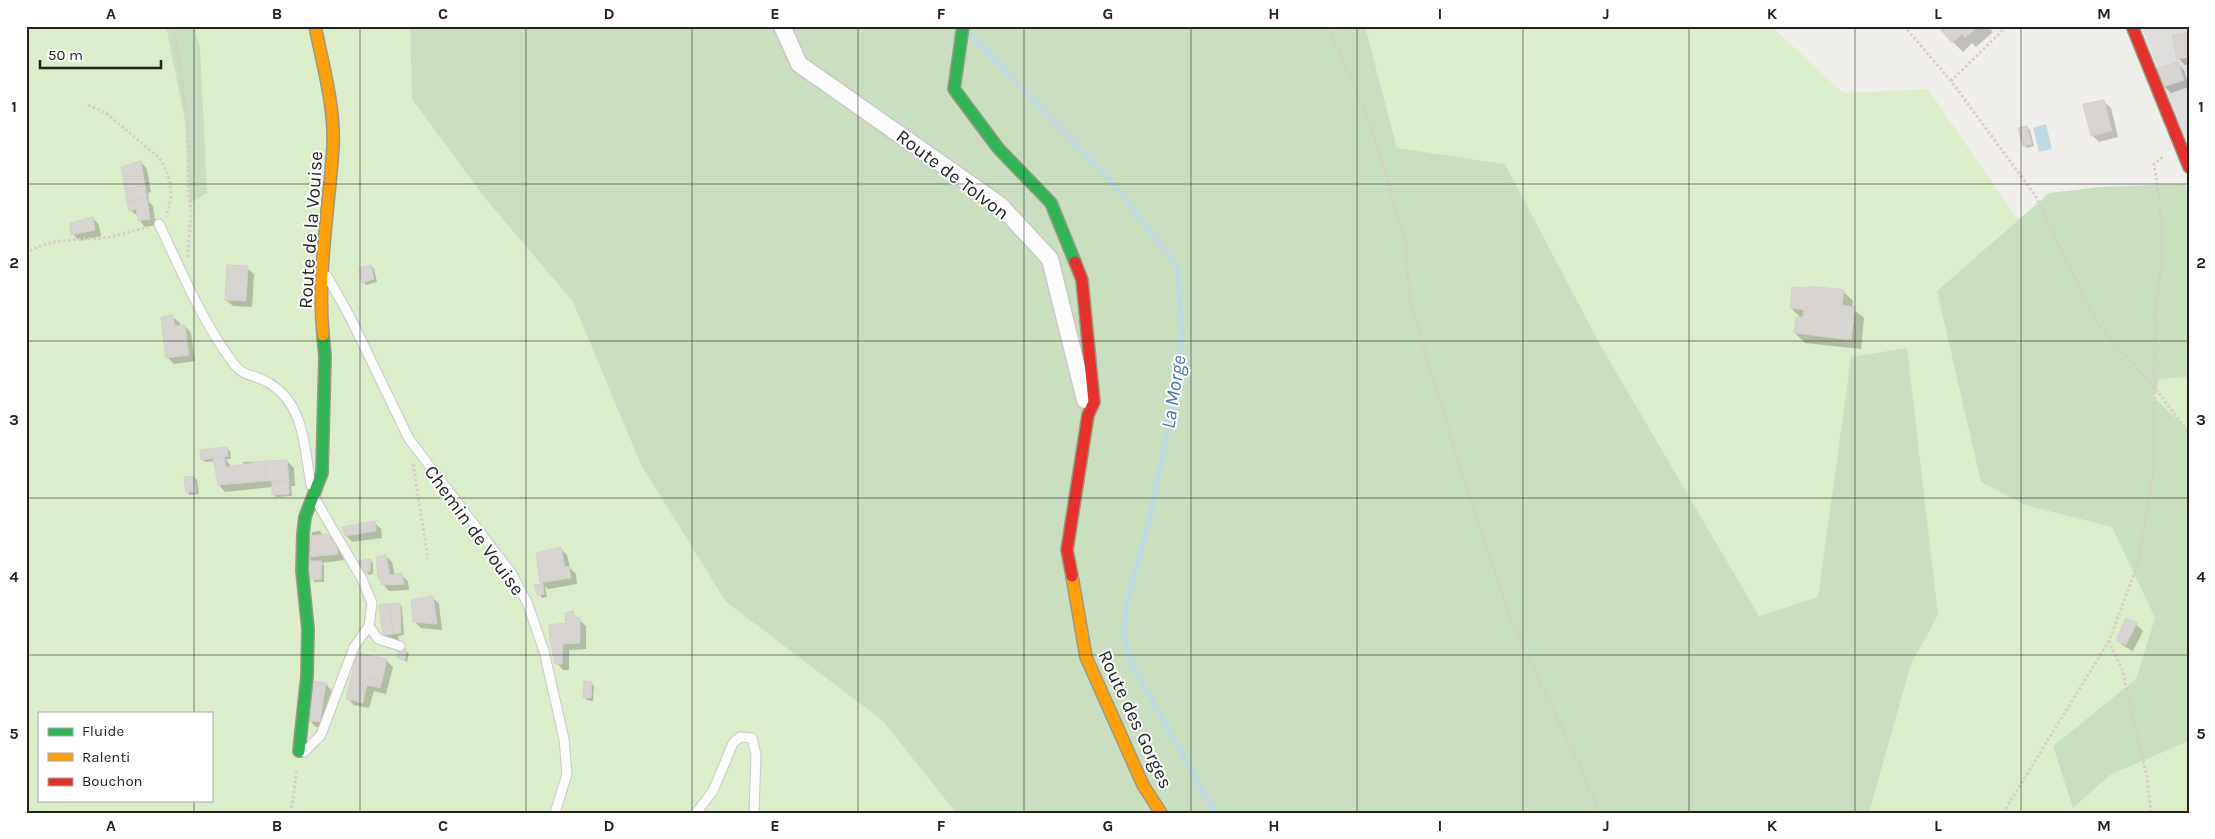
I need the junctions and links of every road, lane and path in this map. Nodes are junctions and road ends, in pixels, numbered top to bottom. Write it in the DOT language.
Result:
graph roads {
  1 [pos="174,26"];
  2 [pos="315,26"];
  3 [pos="782,26"];
  4 [pos="963,26"];
  5 [pos="1328,26"];
  6 [pos="1904,26"];
  7 [pos="2007,26"];
  8 [pos="2132,26"];
  9 [pos="1951,81"];
  10 [pos="88,106"];
  11 [pos="2180,143"];
  12 [pos="2189,167"];
  13 [pos="159,224"];
  14 [pos="26,254"];
  15 [pos="321,266"];
  16 [pos="185,277"];
  17 [pos="2155,388"];
  18 [pos="1088,415"];
  19 [pos="2189,432"];
  20 [pos="409,439"];
  21 [pos="313,495"];
  22 [pos="428,559"];
  23 [pos="369,626"];
  24 [pos="2109,641"];
  25 [pos="400,646"];
  26 [pos="299,751"];
  27 [pos="291,813"];
  28 [pos="555,813"];
  29 [pos="696,813"];
  30 [pos="754,813"];
  31 [pos="1161,813"];
  32 [pos="1599,813"];
  33 [pos="2003,813"];
  34 [pos="2151,813"];
  1 -- 16 [label="path"];
  2 -- 15 [label="street, Route de la Vouise"];
  3 -- 18 [label="street, Route de Tolvon"];
  4 -- 18 [label="street, Route des Gorges"];
  5 -- 32 [label="path"];
  6 -- 9 [label="path"];
  7 -- 9 [label="path"];
  8 -- 11 [label="street"];
  9 -- 17 [label="path"];
  10 -- 13 [label="path"];
  11 -- 12 [label="street"];
  11 -- 17 [label="path"];
  13 -- 14 [label="path"];
  13 -- 16 [label="lane"];
  15 -- 20 [label="lane, Chemin de Vouise"];
  15 -- 21 [label="street, Route de la Vouise"];
  16 -- 21 [label="lane"];
  17 -- 19 [label="path"];
  17 -- 24 [label="path"];
  18 -- 31 [label="street, Route des Gorges"];
  20 -- 22 [label="path"];
  20 -- 28 [label="lane, Chemin de Vouise"];
  21 -- 23 [label="lane"];
  21 -- 26 [label="street, Route de la Vouise"];
  23 -- 25 [label="lane"];
  23 -- 26 [label="lane"];
  24 -- 33 [label="path"];
  24 -- 34 [label="path"];
  26 -- 27 [label="path"];
  29 -- 30 [label="lane"];
}
